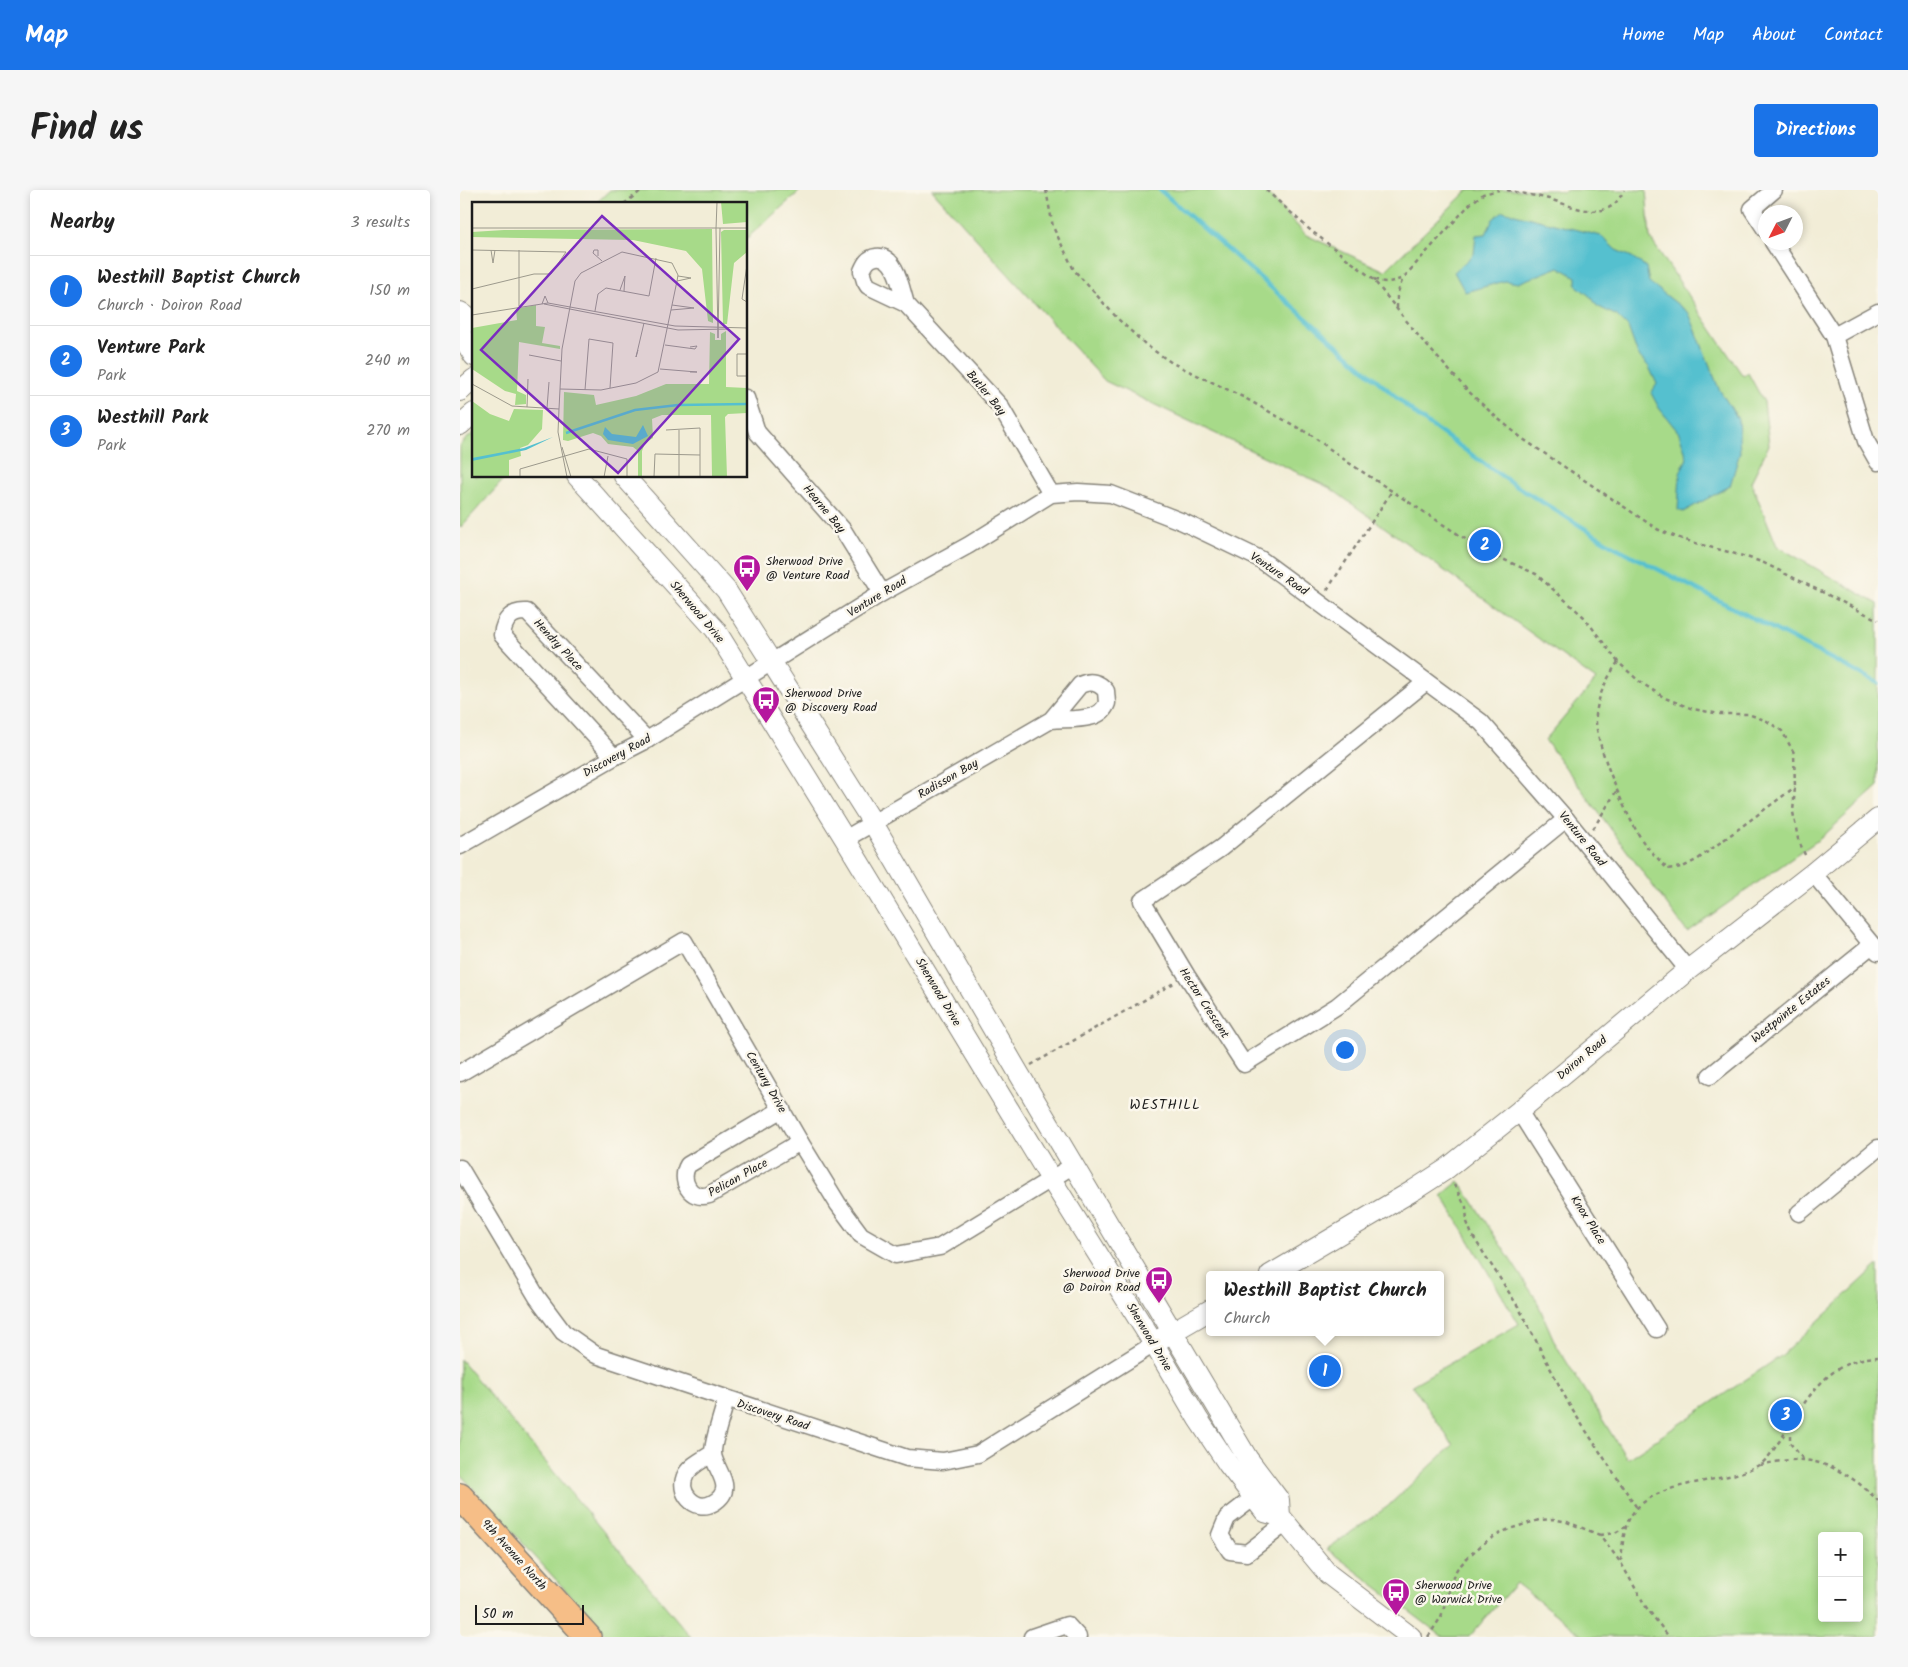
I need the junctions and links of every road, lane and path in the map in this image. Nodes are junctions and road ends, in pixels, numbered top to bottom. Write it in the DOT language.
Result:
graph roads {
  1 [pos="642,190"];
  2 [pos="1046,190"];
  3 [pos="1266,190"];
  4 [pos="1499,190"];
  5 [pos="1507,190"];
  6 [pos="1624,190"];
  7 [pos="1774,190"];
  8 [pos="627,202"];
  9 [pos="1758,218"];
  10 [pos="1778,250"];
  11 [pos="1372,278"];
  12 [pos="1403,278"];
  13 [pos="906,304"];
  14 [pos="1397,309"];
  15 [pos="460,312"];
  16 [pos="1878,312"];
  17 [pos="472,321"];
  18 [pos="460,333"];
  19 [pos="1834,336"];
  20 [pos="472,353"];
  21 [pos="472,381"];
  22 [pos="460,391"];
  23 [pos="748,409"];
  24 [pos="472,415"];
  25 [pos="460,425"];
  26 [pos="752,431"];
  27 [pos="1878,462"];
  28 [pos="579,478"];
  29 [pos="626,478"];
  30 [pos="1392,491"];
  31 [pos="1051,494"];
  32 [pos="882,593"];
  33 [pos="1319,602"];
  34 [pos="1878,620"];
  35 [pos="772,662"];
  36 [pos="1618,662"];
  37 [pos="746,679"];
  38 [pos="1426,682"];
  39 [pos="1051,720"];
  40 [pos="647,740"];
  41 [pos="614,756"];
  42 [pos="1795,787"];
  43 [pos="1617,790"];
  44 [pos="1566,819"];
  45 [pos="1878,819"];
  46 [pos="873,823"];
  47 [pos="846,839"];
  48 [pos="1585,842"];
  49 [pos="460,846"];
  50 [pos="1813,873"];
  51 [pos="1875,949"];
  52 [pos="1688,970"];
  53 [pos="1187,976"];
  54 [pos="1018,1072"];
  55 [pos="460,1073"];
  56 [pos="1710,1076"];
  57 [pos="782,1109"];
  58 [pos="1519,1111"];
  59 [pos="800,1142"];
  60 [pos="1878,1148"];
  61 [pos="1074,1165"];
  62 [pos="460,1168"];
  63 [pos="1445,1170"];
  64 [pos="1051,1179"];
  65 [pos="1799,1213"];
  66 [pos="1277,1271"];
  67 [pos="1206,1312"];
  68 [pos="1657,1329"];
  69 [pos="1172,1332"];
  70 [pos="1154,1344"];
  71 [pos="1878,1357"];
  72 [pos="726,1400"];
  73 [pos="1790,1425"];
  74 [pos="713,1453"];
  75 [pos="1804,1460"];
  76 [pos="1760,1465"];
  77 [pos="460,1496"];
  78 [pos="1253,1498"];
  79 [pos="1878,1501"];
  80 [pos="1637,1508"];
  81 [pos="1283,1520"];
  82 [pos="1625,1527"];
  83 [pos="1600,1535"];
  84 [pos="1621,1563"];
  85 [pos="588,1637"];
  86 [pos="1032,1637"];
  87 [pos="1078,1637"];
  88 [pos="1411,1637"];
  89 [pos="1428,1637"];
  90 [pos="1669,1637"];
  1 -- 8 [label="path"];
  2 -- 30 [label="path"];
  3 -- 11 [label="path"];
  4 -- 12 [label="path"];
  5 -- 6 [label="path"];
  7 -- 9 [label="street"];
  10 -- 19 [label="street"];
  11 -- 12 [label="path"];
  11 -- 14 [label="path"];
  12 -- 14 [label="path"];
  13 -- 31 [label="street, Butler Bay"];
  14 -- 34 [label="path"];
  15 -- 17 [label="street"];
  16 -- 19 [label="street"];
  18 -- 20 [label="street"];
  19 -- 27 [label="street"];
  21 -- 22 [label="street"];
  23 -- 26 [label="street, Hearne Bay"];
  24 -- 25 [label="street"];
  26 -- 32 [label="street, Hearne Bay"];
  28 -- 37 [label="street, Sherwood Drive"];
  29 -- 35 [label="street, Sherwood Drive"];
  30 -- 33 [label="path"];
  30 -- 36 [label="path"];
  31 -- 32 [label="street, Venture Road"];
  31 -- 33 [label="street, Venture Road"];
  32 -- 35 [label="street, Venture Road"];
  33 -- 38 [label="street, Venture Road"];
  35 -- 37 [label="street, Discovery Road"];
  35 -- 46 [label="street, Sherwood Drive"];
  36 -- 42 [label="path"];
  36 -- 43 [label="path"];
  37 -- 40 [label="street, Discovery Road"];
  37 -- 47 [label="street, Sherwood Drive"];
  38 -- 44 [label="street, Venture Road"];
  38 -- 53 [label="street, Hector Crescent"];
  39 -- 46 [label="street, Radisson Bay"];
  40 -- 41 [label="street, Discovery Road"];
  40 -- 41 [label="street, Hendry Place"];
  41 -- 49 [label="street, Discovery Road"];
  42 -- 43 [label="path"];
  42 -- 50 [label="path"];
  43 -- 48 [label="path"];
  44 -- 48 [label="street, Venture Road"];
  44 -- 53 [label="street, Hector Crescent"];
  45 -- 50 [label="street, Doiron Road"];
  46 -- 47 [label="street, Radisson Bay"];
  46 -- 54 [label="street, Sherwood Drive"];
  47 -- 64 [label="street, Sherwood Drive"];
  48 -- 52 [label="street, Venture Road"];
  50 -- 51 [label="street"];
  50 -- 52 [label="street, Doiron Road"];
  51 -- 56 [label="street, Westpointe Estates"];
  52 -- 58 [label="street, Doiron Road"];
  53 -- 54 [label="path"];
  54 -- 61 [label="street, Sherwood Drive"];
  55 -- 57 [label="street, Century Drive"];
  57 -- 59 [label="street, Century Drive"];
  57 -- 59 [label="street, Pelican Place"];
  58 -- 63 [label="street, Doiron Road"];
  58 -- 68 [label="street, Knox Place"];
  59 -- 64 [label="street, Century Drive"];
  60 -- 65 [label="street"];
  61 -- 64 [label="street, Century Drive"];
  61 -- 69 [label="street, Sherwood Drive"];
  62 -- 72 [label="street, Discovery Road"];
  63 -- 66 [label="street, Doiron Road"];
  63 -- 80 [label="path"];
  64 -- 70 [label="street, Sherwood Drive"];
  67 -- 69 [label="street"];
  69 -- 70 [label="street"];
  69 -- 81 [label="street, Sherwood Drive"];
  70 -- 72 [label="street, Discovery Road"];
  70 -- 78 [label="street, Sherwood Drive"];
  71 -- 73 [label="path"];
  72 -- 74 [label="street"];
  73 -- 75 [label="path"];
  73 -- 76 [label="path"];
  75 -- 76 [label="path"];
  75 -- 79 [label="path"];
  76 -- 80 [label="path"];
  77 -- 85 [label="main road, 9th Avenue North"];
  78 -- 81 [label="street, Sherwood Drive"];
  78 -- 81 [label="street"];
  80 -- 82 [label="path"];
  81 -- 88 [label="street, Sherwood Drive"];
  82 -- 83 [label="path"];
  82 -- 84 [label="path"];
  83 -- 84 [label="path"];
  83 -- 89 [label="path"];
  84 -- 90 [label="path"];
  86 -- 87 [label="street"];
}
